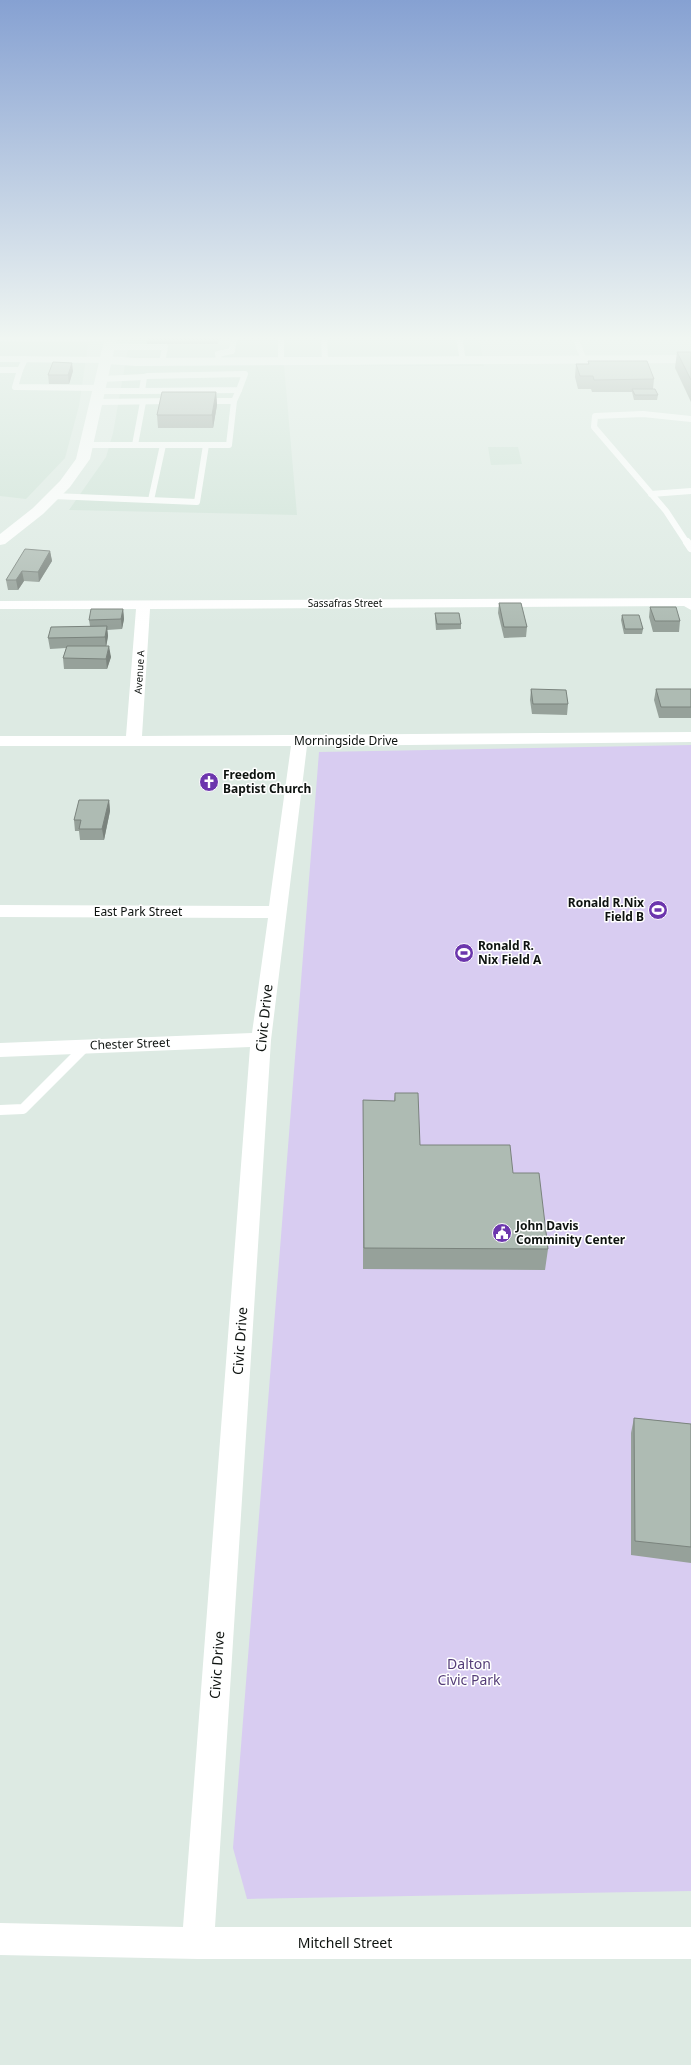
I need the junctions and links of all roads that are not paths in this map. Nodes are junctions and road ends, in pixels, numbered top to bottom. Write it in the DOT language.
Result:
graph roads {
  1 [pos="89,433"];
  2 [pos="137,433"];
  3 [pos="230,433"];
  4 [pos="599,433"];
  5 [pos="135,445"];
  6 [pos="163,445"];
  7 [pos="206,445"];
  8 [pos="86,446"];
  9 [pos="691,491"];
  10 [pos="651,494"];
  11 [pos="53,496"];
  12 [pos="151,500"];
  13 [pos="0,541"];
  14 [pos="691,548"];
  15 [pos="143,604"];
  16 [pos="690,604"];
  17 [pos="0,606"];
  18 [pos="691,737"];
  19 [pos="134,740"];
  20 [pos="300,741"];
  21 [pos="0,742"];
  22 [pos="0,911"];
  23 [pos="277,912"];
  24 [pos="260,1040"];
  25 [pos="86,1046"];
  26 [pos="0,1050"];
  27 [pos="0,1110"];
  28 [pos="0,1939"];
  29 [pos="198,1943"];
  30 [pos="691,1943"];
  1 -- 8 [label="street"];
  2 -- 5 [label="lane"];
  3 -- 7 [label="lane"];
  4 -- 10 [label="lane"];
  5 -- 6 [label="lane"];
  5 -- 8 [label="lane"];
  6 -- 7 [label="lane"];
  6 -- 12 [label="lane"];
  7 -- 12 [label="lane"];
  8 -- 11 [label="street"];
  9 -- 10 [label="lane"];
  10 -- 14 [label="lane"];
  11 -- 12 [label="lane"];
  11 -- 13 [label="street"];
  15 -- 16 [label="street, Sassafras Street"];
  15 -- 17 [label="street, Sassafras Street"];
  15 -- 19 [label="street, Avenue A"];
  18 -- 20 [label="street, Morningside Drive"];
  19 -- 20 [label="street, Morningside Drive"];
  19 -- 21 [label="street, Morningside Drive"];
  20 -- 23 [label="street, Civic Drive"];
  22 -- 23 [label="street, East Park Street"];
  23 -- 24 [label="street, Civic Drive"];
  24 -- 25 [label="street, Chester Street"];
  24 -- 29 [label="street, Civic Drive"];
  25 -- 26 [label="street, Chester Street"];
  25 -- 27 [label="lane"];
  28 -- 29 [label="street, Mitchell Street"];
  29 -- 30 [label="street, Mitchell Street"];
}
